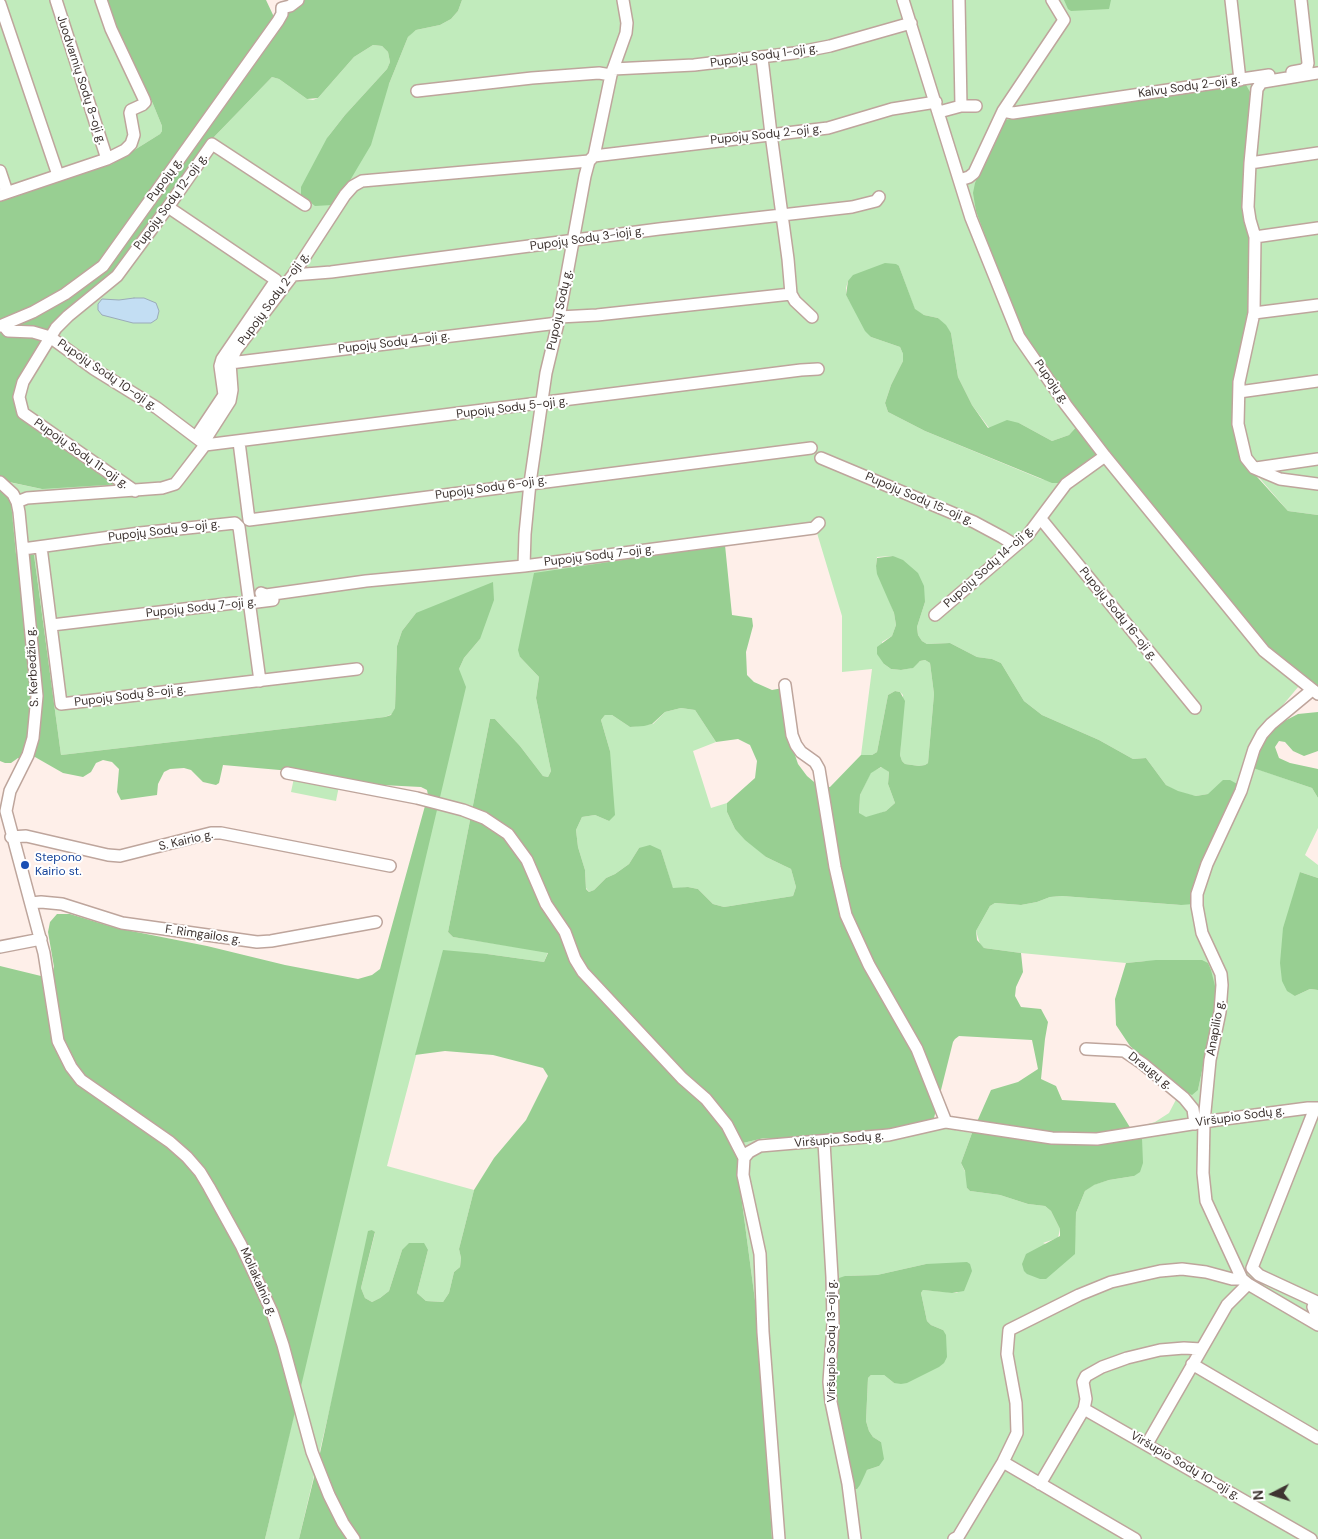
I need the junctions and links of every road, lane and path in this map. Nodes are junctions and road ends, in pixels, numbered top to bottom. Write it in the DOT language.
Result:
graph roads {
  1 [pos="56,0"];
  2 [pos="101,0"];
  3 [pos="298,0"];
  4 [pos="623,0"];
  5 [pos="904,0"];
  6 [pos="959,0"];
  7 [pos="1052,0"];
  8 [pos="1231,0"];
  9 [pos="1301,0"];
  10 [pos="0,4"];
  11 [pos="280,4"];
  12 [pos="911,23"];
  13 [pos="762,58"];
  14 [pos="612,72"];
  15 [pos="1318,73"];
  16 [pos="1240,80"];
  17 [pos="417,91"];
  18 [pos="961,106"];
  19 [pos="976,106"];
  20 [pos="937,107"];
  21 [pos="1003,111"];
  22 [pos="771,134"];
  23 [pos="1318,153"];
  24 [pos="592,158"];
  25 [pos="107,159"];
  26 [pos="1250,163"];
  27 [pos="0,171"];
  28 [pos="58,175"];
  29 [pos="960,180"];
  30 [pos="4,193"];
  31 [pos="879,197"];
  32 [pos="305,205"];
  33 [pos="168,207"];
  34 [pos="781,216"];
  35 [pos="1318,228"];
  36 [pos="1256,237"];
  37 [pos="574,241"];
  38 [pos="293,275"];
  39 [pos="791,294"];
  40 [pos="1318,305"];
  41 [pos="1254,314"];
  42 [pos="812,318"];
  43 [pos="558,320"];
  44 [pos="2,326"];
  45 [pos="50,337"];
  46 [pos="230,363"];
  47 [pos="818,369"];
  48 [pos="1318,381"];
  49 [pos="1239,392"];
  50 [pos="540,404"];
  51 [pos="196,437"];
  52 [pos="239,442"];
  53 [pos="205,446"];
  54 [pos="811,448"];
  55 [pos="1105,456"];
  56 [pos="821,458"];
  57 [pos="1318,459"];
  58 [pos="1254,468"];
  59 [pos="0,482"];
  60 [pos="530,483"];
  61 [pos="1318,484"];
  62 [pos="135,491"];
  63 [pos="17,502"];
  64 [pos="1041,519"];
  65 [pos="818,523"];
  66 [pos="1015,545"];
  67 [pos="41,547"];
  68 [pos="23,549"];
  69 [pos="524,566"];
  70 [pos="377,580"];
  71 [pos="261,593"];
  72 [pos="249,603"];
  73 [pos="935,615"];
  74 [pos="52,625"];
  75 [pos="357,669"];
  76 [pos="260,681"];
  77 [pos="785,685"];
  78 [pos="1315,692"];
  79 [pos="1195,708"];
  80 [pos="287,772"];
  81 [pos="3,811"];
  82 [pos="12,837"];
  83 [pos="390,866"];
  84 [pos="31,903"];
  85 [pos="376,922"];
  86 [pos="40,940"];
  87 [pos="0,946"];
  88 [pos="1086,1049"];
  89 [pos="81,1080"];
  90 [pos="1317,1108"];
  91 [pos="946,1122"];
  92 [pos="1200,1123"];
  93 [pos="824,1142"];
  94 [pos="744,1158"];
  95 [pos="1245,1282"];
  96 [pos="1300,1293"];
  97 [pos="1317,1299"];
  98 [pos="1291,1308"];
  99 [pos="1318,1314"];
  100 [pos="1318,1325"];
  101 [pos="1201,1350"];
  102 [pos="1192,1364"];
  103 [pos="1084,1409"];
  104 [pos="1318,1438"];
  105 [pos="1146,1444"];
  106 [pos="1003,1462"];
  107 [pos="1040,1484"];
  108 [pos="342,1523"];
  109 [pos="958,1538"];
  110 [pos="346,1539"];
  111 [pos="354,1539"];
  112 [pos="779,1539"];
  113 [pos="856,1539"];
  114 [pos="1135,1539"];
  115 [pos="1311,1539"];
  1 -- 25 [label="street, Juodvarnių Sodų 8-oji g."];
  2 -- 25 [label="street"];
  3 -- 11 [label="street, Pupojų g."];
  4 -- 14 [label="street, Pupojų Sodų g."];
  5 -- 12 [label="street, Pupojų g."];
  6 -- 18 [label="street"];
  7 -- 21 [label="street"];
  8 -- 16 [label="street"];
  9 -- 16 [label="street, Kalvų Sodų 2-oji g."];
  10 -- 28 [label="street"];
  11 -- 44 [label="street, Pupojų g."];
  12 -- 13 [label="street, Pupojų Sodų 1-oji g."];
  12 -- 20 [label="street, Pupojų g."];
  13 -- 14 [label="street, Pupojų Sodų 1-oji g."];
  13 -- 22 [label="street"];
  14 -- 17 [label="street, Pupojų Sodų 1-oji g."];
  14 -- 24 [label="street, Pupojų Sodų g."];
  15 -- 26 [label="street"];
  16 -- 21 [label="street, Kalvų Sodų 2-oji g."];
  18 -- 19 [label="street"];
  18 -- 20 [label="street"];
  20 -- 22 [label="street, Pupojų Sodų 2-oji g."];
  20 -- 29 [label="street, Pupojų g."];
  21 -- 29 [label="street"];
  22 -- 24 [label="street, Pupojų Sodų 2-oji g."];
  22 -- 34 [label="street"];
  23 -- 26 [label="street"];
  24 -- 37 [label="street, Pupojų Sodų g."];
  24 -- 38 [label="street, Pupojų Sodų 2-oji g."];
  25 -- 28 [label="street"];
  26 -- 36 [label="street"];
  27 -- 30 [label="street"];
  28 -- 30 [label="street"];
  29 -- 55 [label="street, Pupojų g."];
  31 -- 34 [label="street, Pupojų Sodų 3-ioji g."];
  32 -- 33 [label="street, Pupojų Sodų 12-oji g."];
  33 -- 45 [label="street, Pupojų Sodų 12-oji g."];
  33 -- 51 [label="street"];
  34 -- 37 [label="street, Pupojų Sodų 3-ioji g."];
  34 -- 39 [label="street"];
  35 -- 36 [label="street"];
  36 -- 41 [label="street"];
  37 -- 38 [label="street, Pupojų Sodų 3-ioji g."];
  37 -- 43 [label="street, Pupojų Sodų g."];
  38 -- 46 [label="street, Pupojų Sodų 2-oji g."];
  39 -- 42 [label="street"];
  39 -- 43 [label="street, Pupojų Sodų 4-oji g."];
  40 -- 41 [label="street"];
  41 -- 49 [label="street"];
  43 -- 46 [label="street, Pupojų Sodų 4-oji g."];
  43 -- 50 [label="street, Pupojų Sodų g."];
  44 -- 45 [label="street, Pupojų Sodų 10-oji g."];
  45 -- 51 [label="street, Pupojų Sodų 10-oji g."];
  45 -- 62 [label="street, Pupojų Sodų 11-oji g."];
  46 -- 53 [label="street"];
  47 -- 50 [label="street, Pupojų Sodų 5-oji g."];
  48 -- 49 [label="street"];
  49 -- 58 [label="street"];
  50 -- 52 [label="street, Pupojų Sodų 5-oji g."];
  50 -- 60 [label="street, Pupojų Sodų g."];
  51 -- 53 [label="street, Pupojų Sodų 10-oji g."];
  52 -- 53 [label="street, Pupojų Sodų 5-oji g."];
  52 -- 60 [label="street, Pupojų Sodų 6-oji g."];
  53 -- 62 [label="street"];
  54 -- 60 [label="street, Pupojų Sodų 6-oji g."];
  55 -- 64 [label="street, Pupojų Sodų 14-oji g."];
  55 -- 78 [label="street, Pupojų g."];
  56 -- 66 [label="street, Pupojų Sodų 15-oji g."];
  57 -- 58 [label="street"];
  58 -- 61 [label="street"];
  59 -- 63 [label="street"];
  60 -- 69 [label="street, Pupojų Sodų g."];
  62 -- 63 [label="street"];
  63 -- 68 [label="street, S. Kerbedžio g."];
  64 -- 66 [label="street, Pupojų Sodų 14-oji g."];
  64 -- 79 [label="street, Pupojų Sodų 16-oji g."];
  65 -- 69 [label="street, Pupojų Sodų 7-oji g."];
  66 -- 73 [label="street, Pupojų Sodų 14-oji g."];
  67 -- 68 [label="street, Pupojų Sodų 9-oji g."];
  67 -- 72 [label="street, Pupojų Sodų 9-oji g."];
  67 -- 74 [label="street, Pupojų Sodų 8-oji g."];
  68 -- 81 [label="street, S. Kerbedžio g."];
  69 -- 70 [label="street, Pupojų Sodų 7-oji g."];
  70 -- 71 [label="street, Pupojų Sodų 7-oji g."];
  70 -- 72 [label="street, Pupojų Sodų 7-oji g."];
  72 -- 74 [label="street, Pupojų Sodų 7-oji g."];
  72 -- 76 [label="street, Pupojų Sodų 9-oji g."];
  74 -- 76 [label="street, Pupojų Sodų 8-oji g."];
  75 -- 76 [label="street, Pupojų Sodų 8-oji g."];
  77 -- 91 [label="street"];
  78 -- 92 [label="street, Anapilio g."];
  80 -- 94 [label="street"];
  81 -- 82 [label="street, S. Kerbedžio g."];
  82 -- 83 [label="street, S. Kairio g."];
  82 -- 84 [label="street, S. Kerbedžio g."];
  84 -- 85 [label="street, F. Rimgailos g."];
  84 -- 86 [label="street, S. Kerbedžio g."];
  86 -- 87 [label="street"];
  86 -- 89 [label="street, S. Kerbedžio g."];
  88 -- 92 [label="street, Draugų g."];
  89 -- 108 [label="street, Moliakalnio g."];
  90 -- 92 [label="street, Viršupio Sodų g."];
  90 -- 96 [label="street"];
  91 -- 92 [label="street, Viršupio Sodų g."];
  91 -- 93 [label="street, Viršupio Sodų g."];
  92 -- 95 [label="street, Anapilio g."];
  93 -- 94 [label="street, Viršupio Sodų g."];
  93 -- 113 [label="street, Viršupio Sodų 13-oji g."];
  94 -- 112 [label="street"];
  95 -- 98 [label="street"];
  95 -- 101 [label="street"];
  95 -- 106 [label="street"];
  96 -- 97 [label="street"];
  96 -- 98 [label="street"];
  97 -- 99 [label="street"];
  98 -- 100 [label="street"];
  101 -- 102 [label="street"];
  101 -- 103 [label="street"];
  102 -- 104 [label="street"];
  102 -- 105 [label="street"];
  103 -- 105 [label="street, Viršupio Sodų 10-oji g."];
  103 -- 107 [label="street"];
  105 -- 115 [label="street, Viršupio Sodų 10-oji g."];
  106 -- 107 [label="street"];
  106 -- 109 [label="street"];
  107 -- 114 [label="street"];
  108 -- 110 [label="street"];
  108 -- 111 [label="street, Moliakalnio g."];
}
